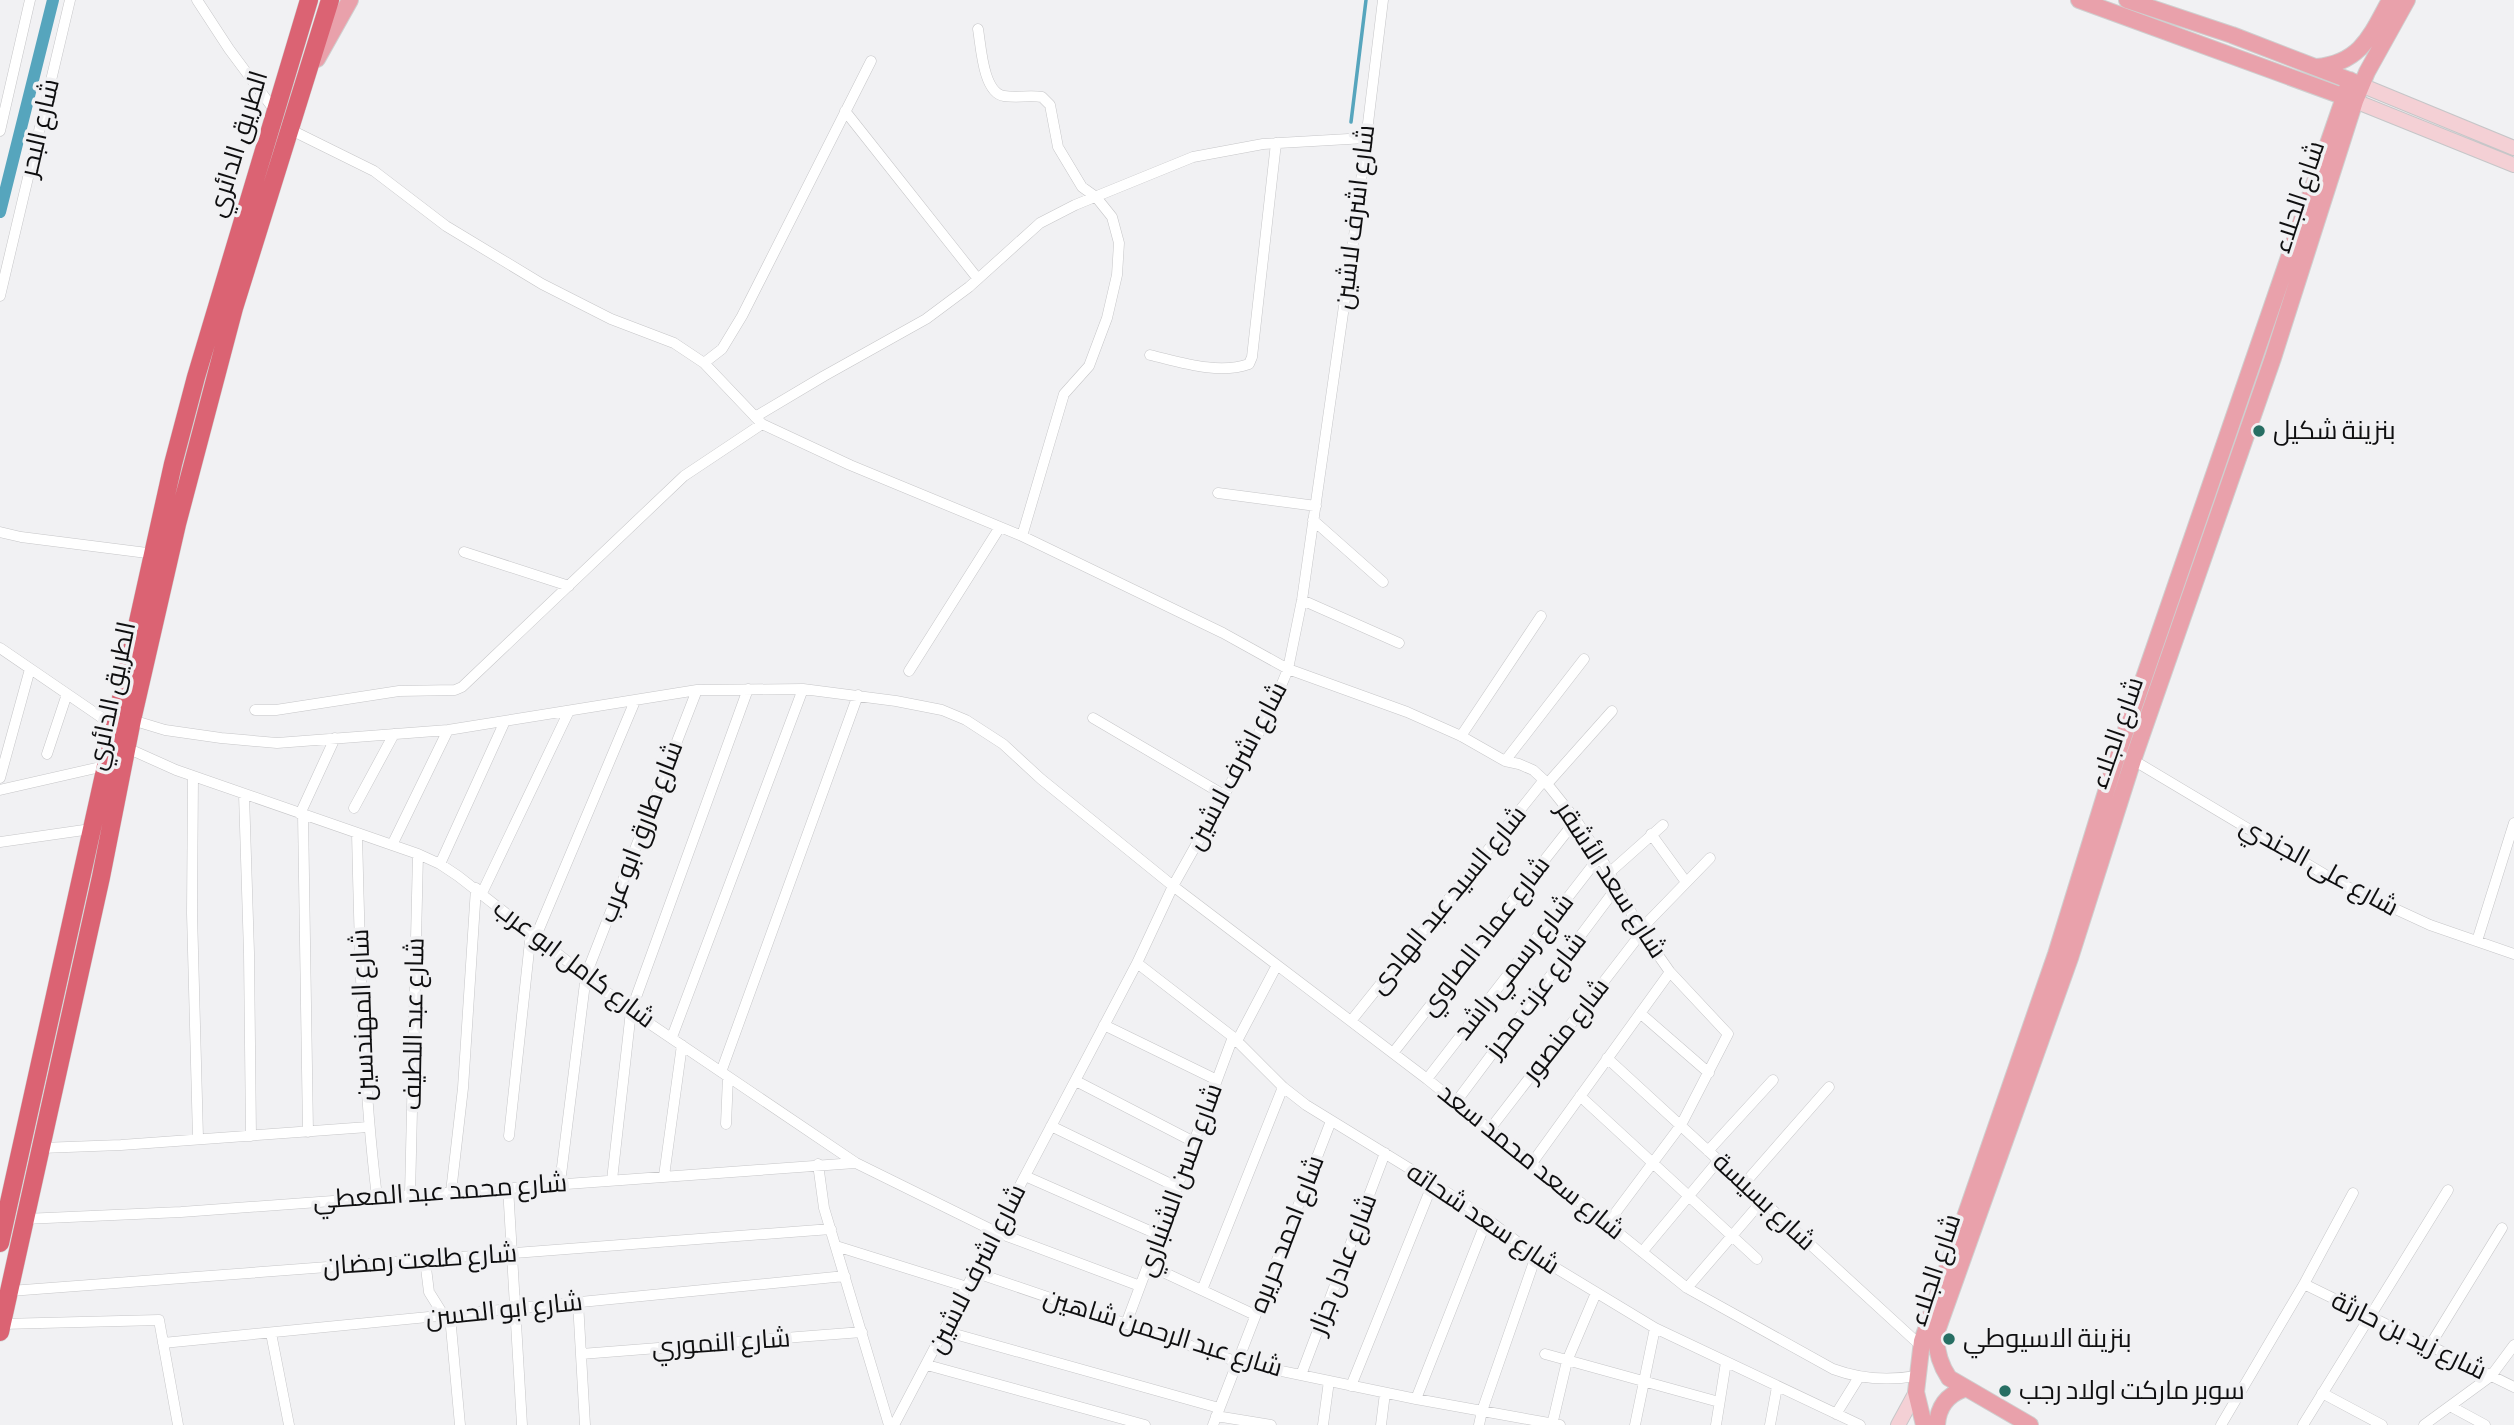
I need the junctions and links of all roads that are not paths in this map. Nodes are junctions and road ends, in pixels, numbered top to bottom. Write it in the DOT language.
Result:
graph roads {
  1 [pos="30,0"];
  2 [pos="69,0"];
  3 [pos="197,0"];
  4 [pos="309,0"];
  5 [pos="330,0"];
  6 [pos="350,0"];
  7 [pos="1383,0"];
  8 [pos="2079,0"];
  9 [pos="2127,0"];
  10 [pos="2390,0"];
  11 [pos="2407,0"];
  12 [pos="978,29"];
  13 [pos="871,61"];
  14 [pos="2315,67"];
  15 [pos="305,79"];
  16 [pos="2355,82"];
  17 [pos="2349,99"];
  18 [pos="275,111"];
  19 [pos="845,111"];
  20 [pos="289,129"];
  21 [pos="0,131"];
  22 [pos="1366,138"];
  23 [pos="1276,143"];
  24 [pos="2514,148"];
  25 [pos="2514,165"];
  26 [pos="1096,197"];
  27 [pos="978,279"];
  28 [pos="0,296"];
  29 [pos="1150,355"];
  30 [pos="2265,355"];
  31 [pos="704,363"];
  32 [pos="759,420"];
  33 [pos="1218,492"];
  34 [pos="1316,506"];
  35 [pos="1313,520"];
  36 [pos="1000,527"];
  37 [pos="0,532"];
  38 [pos="1022,536"];
  39 [pos="464,552"];
  40 [pos="161,555"];
  41 [pos="1383,582"];
  42 [pos="569,586"];
  43 [pos="1302,600"];
  44 [pos="1541,616"];
  45 [pos="1399,643"];
  46 [pos="0,648"];
  47 [pos="1584,659"];
  48 [pos="30,669"];
  49 [pos="1288,669"];
  50 [pos="909,671"];
  51 [pos="803,688"];
  52 [pos="697,690"];
  53 [pos="748,690"];
  54 [pos="67,694"];
  55 [pos="858,695"];
  56 [pos="635,701"];
  57 [pos="255,710"];
  58 [pos="569,711"];
  59 [pos="1612,711"];
  60 [pos="1093,718"];
  61 [pos="132,720"];
  62 [pos="505,720"];
  63 [pos="114,726"];
  64 [pos="448,730"];
  65 [pos="394,734"];
  66 [pos="1461,736"];
  67 [pos="335,738"];
  68 [pos="127,748"];
  69 [pos="47,754"];
  70 [pos="2133,760"];
  71 [pos="1504,761"];
  72 [pos="105,766"];
  73 [pos="193,776"];
  74 [pos="0,778"];
  75 [pos="1546,782"];
  76 [pos="0,790"];
  77 [pos="244,794"];
  78 [pos="1224,795"];
  79 [pos="354,808"];
  80 [pos="302,814"];
  81 [pos="1576,820"];
  82 [pos="2514,823"];
  83 [pos="1663,825"];
  84 [pos="91,829"];
  85 [pos="357,833"];
  86 [pos="1651,834"];
  87 [pos="2512,838"];
  88 [pos="0,842"];
  89 [pos="393,845"];
  90 [pos="418,854"];
  91 [pos="1600,856"];
  92 [pos="1710,858"];
  93 [pos="440,864"];
  94 [pos="1609,873"];
  95 [pos="1686,882"];
  96 [pos="1172,886"];
  97 [pos="1616,887"];
  98 [pos="479,891"];
  99 [pos="1642,930"];
  100 [pos="534,934"];
  101 [pos="2477,941"];
  102 [pos="2514,954"];
  103 [pos="1137,963"];
  104 [pos="1277,965"];
  105 [pos="1670,972"];
  106 [pos="586,975"];
  107 [pos="59,979"];
  108 [pos="78,981"];
  109 [pos="631,1011"];
  110 [pos="1640,1013"];
  111 [pos="1351,1021"];
  112 [pos="1104,1025"];
  113 [pos="672,1037"];
  114 [pos="1235,1039"];
  115 [pos="682,1045"];
  116 [pos="1393,1053"];
  117 [pos="1607,1058"];
  118 [pos="1709,1073"];
  119 [pos="725,1074"];
  120 [pos="1427,1079"];
  121 [pos="1217,1080"];
  122 [pos="1773,1080"];
  123 [pos="1076,1081"];
  124 [pos="1283,1087"];
  125 [pos="1829,1087"];
  126 [pos="1580,1096"];
  127 [pos="1456,1102"];
  128 [pos="2010,1108"];
  129 [pos="1331,1121"];
  130 [pos="726,1124"];
  131 [pos="1681,1125"];
  132 [pos="1051,1126"];
  133 [pos="368,1127"];
  134 [pos="1490,1129"];
  135 [pos="308,1132"];
  136 [pos="251,1136"];
  137 [pos="509,1136"];
  138 [pos="198,1138"];
  139 [pos="1194,1142"];
  140 [pos="41,1147"];
  141 [pos="1708,1151"];
  142 [pos="1385,1153"];
  143 [pos="1718,1161"];
  144 [pos="856,1163"];
  145 [pos="1532,1163"];
  146 [pos="1653,1163"];
  147 [pos="818,1164"];
  148 [pos="664,1176"];
  149 [pos="1025,1176"];
  150 [pos="612,1180"];
  151 [pos="560,1184"];
  152 [pos="1433,1184"];
  153 [pos="1744,1184"];
  154 [pos="508,1187"];
  155 [pos="1177,1187"];
  156 [pos="2448,1191"];
  157 [pos="452,1192"];
  158 [pos="2353,1193"];
  159 [pos="410,1195"];
  160 [pos="1688,1196"];
  161 [pos="377,1197"];
  162 [pos="1762,1201"];
  163 [pos="24,1219"];
  164 [pos="1487,1219"];
  165 [pos="1607,1224"];
  166 [pos="2502,1228"];
  167 [pos="831,1229"];
  168 [pos="996,1231"];
  169 [pos="1159,1236"];
  170 [pos="1732,1236"];
  171 [pos="0,1243"];
  172 [pos="836,1246"];
  173 [pos="1642,1252"];
  174 [pos="512,1253"];
  175 [pos="1536,1256"];
  176 [pos="425,1259"];
  177 [pos="1757,1259"];
  178 [pos="1148,1265"];
  179 [pos="974,1272"];
  180 [pos="845,1276"];
  181 [pos="2304,1284"];
  182 [pos="1140,1286"];
  183 [pos="967,1287"];
  184 [pos="1687,1288"];
  185 [pos="1202,1290"];
  186 [pos="10,1291"];
  187 [pos="1597,1293"];
  188 [pos="578,1303"];
  189 [pos="515,1309"];
  190 [pos="1255,1315"];
  191 [pos="447,1316"];
  192 [pos="2370,1316"];
  193 [pos="1126,1324"];
  194 [pos="1,1328"];
  195 [pos="1655,1328"];
  196 [pos="944,1331"];
  197 [pos="862,1332"];
  198 [pos="271,1333"];
  199 [pos="163,1343"];
  200 [pos="2514,1345"];
  201 [pos="1921,1346"];
  202 [pos="2429,1347"];
  203 [pos="581,1354"];
  204 [pos="1545,1354"];
  205 [pos="1567,1361"];
  206 [pos="1238,1362"];
  207 [pos="1727,1362"];
  208 [pos="927,1365"];
  209 [pos="1301,1375"];
  210 [pos="2491,1376"];
  211 [pos="1859,1377"];
  212 [pos="1329,1381"];
  213 [pos="1644,1382"];
  214 [pos="1916,1384"];
  215 [pos="1351,1386"];
  216 [pos="1777,1387"];
  217 [pos="2514,1387"];
  218 [pos="1964,1389"];
  219 [pos="1385,1393"];
  220 [pos="2322,1393"];
  221 [pos="1416,1399"];
  222 [pos="1719,1402"];
  223 [pos="2450,1406"];
  224 [pos="1482,1411"];
  225 [pos="1836,1414"];
  226 [pos="1216,1416"];
  227 [pos="178,1425"];
  228 [pos="289,1425"];
  229 [pos="460,1425"];
  230 [pos="522,1425"];
  231 [pos="584,1425"];
  232 [pos="892,1425"];
  233 [pos="1145,1425"];
  234 [pos="1271,1425"];
  235 [pos="1323,1425"];
  236 [pos="1381,1425"];
  237 [pos="1479,1425"];
  238 [pos="1555,1425"];
  239 [pos="1635,1425"];
  240 [pos="1716,1425"];
  241 [pos="1770,1425"];
  242 [pos="1860,1425"];
  243 [pos="1898,1425"];
  244 [pos="1924,1425"];
  245 [pos="1937,1425"];
  246 [pos="2030,1425"];
  247 [pos="2221,1425"];
  248 [pos="2303,1425"];
  249 [pos="2382,1425"];
  250 [pos="2424,1425"];
  251 [pos="2485,1425"];
  1 -- 21 [label="street, شارع البحر"];
  2 -- 28 [label="street, شارع البحر"];
  3 -- 18 [label="street"];
  4 -- 18 [label="highway, الطريق الدائري"];
  5 -- 15 [label="highway, الطريق الدائري"];
  6 -- 15 [label="main road, الطريق الدائري"];
  7 -- 22 [label="street, شارع اشرف لاشين"];
  8 -- 17 [label="main road"];
  9 -- 14 [label="main road"];
  10 -- 14 [label="main road"];
  11 -- 16 [label="main road"];
  12 -- 26 [label="street"];
  13 -- 19 [label="street"];
  14 -- 16 [label="main road"];
  15 -- 20 [label="highway, الطريق الدائري"];
  16 -- 17 [label="main road, شارع الجلاء"];
  16 -- 24 [label="street"];
  17 -- 25 [label="street"];
  17 -- 30 [label="main road, شارع الجلاء"];
  18 -- 40 [label="highway, الطريق الدائري"];
  19 -- 27 [label="street"];
  19 -- 31 [label="street"];
  20 -- 31 [label="street"];
  20 -- 40 [label="highway, الطريق الدائري"];
  22 -- 23 [label="street"];
  22 -- 34 [label="street, شارع اشرف لاشين"];
  23 -- 26 [label="street"];
  23 -- 29 [label="street"];
  26 -- 27 [label="street"];
  26 -- 38 [label="street"];
  27 -- 32 [label="street"];
  30 -- 70 [label="main road, شارع الجلاء"];
  30 -- 128 [label="main road, شارع الجلاء"];
  31 -- 32 [label="street"];
  32 -- 36 [label="street, شارع سعد الأشقر"];
  32 -- 42 [label="street"];
  33 -- 34 [label="street"];
  34 -- 35 [label="street, شارع اشرف لاشين"];
  35 -- 41 [label="street"];
  35 -- 43 [label="street, شارع اشرف لاشين"];
  36 -- 38 [label="street, شارع سعد الأشقر"];
  36 -- 50 [label="street"];
  37 -- 40 [label="street"];
  38 -- 49 [label="street, شارع سعد الأشقر"];
  39 -- 42 [label="street"];
  40 -- 61 [label="highway, الطريق الدائري"];
  40 -- 63 [label="highway, الطريق الدائري"];
  42 -- 57 [label="street"];
  43 -- 45 [label="street"];
  43 -- 49 [label="street, شارع اشرف لاشين"];
  44 -- 66 [label="street"];
  46 -- 48 [label="street"];
  47 -- 71 [label="street"];
  48 -- 54 [label="street"];
  48 -- 74 [label="street"];
  49 -- 66 [label="street, شارع سعد الأشقر"];
  49 -- 78 [label="street, شارع اشرف لاشين"];
  51 -- 53 [label="street, شارع سعد محمد سعد"];
  51 -- 55 [label="street, شارع سعد محمد سعد"];
  51 -- 113 [label="street"];
  52 -- 53 [label="street, شارع سعد محمد سعد"];
  52 -- 56 [label="street, شارع سعد محمد سعد"];
  52 -- 106 [label="street, شارع طارق ابو عرب"];
  53 -- 109 [label="street"];
  54 -- 63 [label="street"];
  54 -- 69 [label="street"];
  55 -- 96 [label="street, شارع سعد محمد سعد"];
  55 -- 119 [label="street"];
  56 -- 58 [label="street, شارع سعد محمد سعد"];
  56 -- 100 [label="street"];
  58 -- 62 [label="street, شارع سعد محمد سعد"];
  58 -- 98 [label="street"];
  59 -- 75 [label="street, شارع السيد عبد الهادى"];
  60 -- 78 [label="street"];
  61 -- 67 [label="street, شارع سعد محمد سعد"];
  61 -- 68 [label="highway, الطريق الدائري"];
  62 -- 64 [label="street, شارع سعد محمد سعد"];
  62 -- 93 [label="street"];
  63 -- 72 [label="highway, الطريق الدائري"];
  64 -- 65 [label="street, شارع سعد محمد سعد"];
  64 -- 89 [label="street"];
  65 -- 67 [label="street, شارع سعد محمد سعد"];
  65 -- 79 [label="street"];
  66 -- 71 [label="street, شارع سعد الأشقر"];
  67 -- 80 [label="street"];
  68 -- 73 [label="street, شارع كامل ابو عرب"];
  68 -- 108 [label="highway, الطريق الدائري"];
  70 -- 101 [label="street, شارع على الجندي"];
  70 -- 128 [label="main road, شارع الجلاء"];
  71 -- 75 [label="street, شارع سعد الأشقر"];
  72 -- 76 [label="street"];
  72 -- 84 [label="highway, الطريق الدائري"];
  73 -- 77 [label="street, شارع كامل ابو عرب"];
  73 -- 138 [label="street"];
  75 -- 81 [label="street, شارع سعد الأشقر"];
  75 -- 111 [label="street, شارع السيد عبد الهادى"];
  77 -- 80 [label="street, شارع كامل ابو عرب"];
  77 -- 136 [label="street"];
  78 -- 96 [label="street, شارع اشرف لاشين"];
  80 -- 85 [label="street, شارع كامل ابو عرب"];
  80 -- 135 [label="street"];
  81 -- 91 [label="street, شارع سعد الأشقر"];
  81 -- 116 [label="street, شارع عماد الصاوي"];
  82 -- 87 [label="street"];
  83 -- 86 [label="street"];
  84 -- 88 [label="street"];
  84 -- 107 [label="highway, الطريق الدائري"];
  85 -- 89 [label="street, شارع كامل ابو عرب"];
  85 -- 133 [label="street, شارع المهندسين"];
  86 -- 94 [label="street"];
  86 -- 95 [label="street"];
  87 -- 101 [label="street"];
  89 -- 90 [label="street, شارع كامل ابو عرب"];
  90 -- 93 [label="street, شارع كامل ابو عرب"];
  90 -- 159 [label="street, شارع عبد اللطيف"];
  91 -- 94 [label="street, شارع سعد الأشقر"];
  91 -- 120 [label="street, شارع رسمي راشد"];
  92 -- 95 [label="street, شارع منصور"];
  93 -- 98 [label="street, شارع كامل ابو عرب"];
  94 -- 97 [label="street, شارع سعد الأشقر"];
  95 -- 99 [label="street, شارع منصور"];
  96 -- 103 [label="street, شارع اشرف لاشين"];
  96 -- 104 [label="street, شارع سعد محمد سعد"];
  97 -- 99 [label="street, شارع سعد الأشقر"];
  97 -- 127 [label="street, شارع عزت محرز"];
  98 -- 100 [label="street, شارع كامل ابو عرب"];
  98 -- 157 [label="street"];
  99 -- 105 [label="street, شارع سعد الأشقر"];
  99 -- 134 [label="street, شارع منصور"];
  100 -- 106 [label="street, شارع كامل ابو عرب"];
  100 -- 137 [label="street"];
  101 -- 102 [label="street, شارع على الجندي"];
  103 -- 112 [label="street, شارع اشرف لاشين"];
  103 -- 114 [label="street, شارع سعد شحاته"];
  104 -- 111 [label="street, شارع سعد محمد سعد"];
  104 -- 114 [label="street, شارع حسن الشنباري"];
  105 -- 110 [label="street"];
  105 -- 118 [label="street, شارع سعد الأشقر"];
  106 -- 109 [label="street, شارع كامل ابو عرب"];
  106 -- 151 [label="street, شارع طارق ابو عرب"];
  107 -- 108 [label="highway"];
  107 -- 171 [label="highway, الطريق الدائري"];
  108 -- 140 [label="highway, الطريق الدائري"];
  109 -- 113 [label="street, شارع كامل ابو عرب"];
  109 -- 150 [label="street"];
  110 -- 117 [label="street"];
  110 -- 118 [label="street"];
  111 -- 116 [label="street, شارع سعد محمد سعد"];
  112 -- 121 [label="street"];
  112 -- 123 [label="street, شارع اشرف لاشين"];
  113 -- 115 [label="street, شارع كامل ابو عرب"];
  114 -- 121 [label="street, شارع حسن الشنباري"];
  114 -- 124 [label="street, شارع سعد شحاته"];
  115 -- 119 [label="street, شارع كامل ابو عرب"];
  115 -- 148 [label="street"];
  116 -- 120 [label="street, شارع سعد محمد سعد"];
  117 -- 126 [label="street"];
  117 -- 131 [label="street, شارع بسيسة"];
  118 -- 131 [label="street"];
  119 -- 130 [label="street"];
  119 -- 144 [label="street, شارع كامل ابو عرب"];
  120 -- 127 [label="street, شارع سعد محمد سعد"];
  121 -- 139 [label="street, شارع حسن الشنباري"];
  122 -- 141 [label="street"];
  123 -- 132 [label="street, شارع اشرف لاشين"];
  123 -- 139 [label="street"];
  124 -- 129 [label="street, شارع سعد شحاته"];
  124 -- 185 [label="street"];
  125 -- 153 [label="street"];
  126 -- 145 [label="street"];
  126 -- 146 [label="street"];
  127 -- 134 [label="street, شارع سعد محمد سعد"];
  128 -- 201 [label="main road, شارع الجلاء"];
  128 -- 218 [label="main road, شارع الجلاء"];
  129 -- 142 [label="street, شارع سعد شحاته"];
  129 -- 190 [label="street, شارع احمد حريره"];
  131 -- 141 [label="street, شارع بسيسة"];
  131 -- 146 [label="street"];
  132 -- 149 [label="street, شارع اشرف لاشين"];
  132 -- 155 [label="street"];
  133 -- 135 [label="street"];
  133 -- 161 [label="street, شارع المهندسين"];
  134 -- 145 [label="street, شارع سعد محمد سعد"];
  135 -- 136 [label="street"];
  136 -- 138 [label="street"];
  138 -- 140 [label="street"];
  139 -- 155 [label="street, شارع حسن الشنباري"];
  140 -- 163 [label="highway, الطريق الدائري"];
  141 -- 143 [label="street, شارع بسيسة"];
  142 -- 152 [label="street, شارع سعد شحاته"];
  142 -- 209 [label="street, شارع عادل جزار"];
  143 -- 153 [label="street, شارع بسيسة"];
  143 -- 160 [label="street"];
  144 -- 147 [label="street, شارع محمد عبد المعطي"];
  144 -- 168 [label="street, شارع كامل ابو عرب"];
  145 -- 165 [label="street, شارع سعد محمد سعد"];
  146 -- 160 [label="street"];
  146 -- 165 [label="street"];
  147 -- 148 [label="street, شارع محمد عبد المعطي"];
  147 -- 167 [label="street"];
  148 -- 150 [label="street, شارع محمد عبد المعطي"];
  149 -- 168 [label="street, شارع اشرف لاشين"];
  149 -- 169 [label="street"];
  150 -- 151 [label="street, شارع محمد عبد المعطي"];
  151 -- 154 [label="street, شارع محمد عبد المعطي"];
  152 -- 164 [label="street, شارع سعد شحاته"];
  152 -- 215 [label="street"];
  153 -- 162 [label="street, شارع بسيسة"];
  154 -- 157 [label="street, شارع محمد عبد المعطي"];
  154 -- 174 [label="street"];
  155 -- 169 [label="street, شارع حسن الشنباري"];
  156 -- 192 [label="street"];
  157 -- 159 [label="street, شارع محمد عبد المعطي"];
  158 -- 181 [label="street"];
  159 -- 161 [label="street, شارع محمد عبد المعطي"];
  160 -- 170 [label="street"];
  160 -- 173 [label="street"];
  161 -- 163 [label="street, شارع محمد عبد المعطي"];
  162 -- 170 [label="street"];
  162 -- 201 [label="street, شارع بسيسة"];
  163 -- 186 [label="highway, الطريق الدائري"];
  164 -- 175 [label="street, شارع سعد شحاته"];
  164 -- 221 [label="street"];
  165 -- 173 [label="street, شارع سعد محمد سعد"];
  166 -- 202 [label="street"];
  167 -- 172 [label="street"];
  167 -- 174 [label="street, شارع طلعت رمضان"];
  168 -- 179 [label="street, شارع اشرف لاشين"];
  168 -- 182 [label="street, شارع كامل ابو عرب"];
  169 -- 178 [label="street, شارع حسن الشنباري"];
  170 -- 177 [label="street"];
  170 -- 184 [label="street"];
  172 -- 180 [label="street"];
  172 -- 183 [label="street"];
  173 -- 184 [label="street, شارع سعد محمد سعد"];
  174 -- 176 [label="street, شارع طلعت رمضان"];
  174 -- 189 [label="street"];
  175 -- 187 [label="street, شارع سعد شحاته"];
  175 -- 224 [label="street"];
  176 -- 186 [label="street, شارع طلعت رمضان"];
  176 -- 191 [label="street"];
  178 -- 182 [label="street, شارع حسن الشنباري"];
  178 -- 185 [label="street"];
  179 -- 183 [label="street, شارع اشرف لاشين"];
  179 -- 193 [label="street, شارع عبد الرحمن شاهين"];
  180 -- 188 [label="street, شارع ابو الحسن"];
  180 -- 197 [label="street"];
  181 -- 192 [label="street, شارع زيد بن حارثة"];
  181 -- 247 [label="street"];
  182 -- 193 [label="street, شارع حسن الشنباري"];
  183 -- 196 [label="street, شارع اشرف لاشين"];
  184 -- 211 [label="street, شارع سعد محمد سعد"];
  185 -- 190 [label="street"];
  186 -- 194 [label="highway, الطريق الدائري"];
  187 -- 195 [label="street, شارع سعد شحاته"];
  187 -- 205 [label="street"];
  188 -- 189 [label="street, شارع ابو الحسن"];
  188 -- 203 [label="street"];
  189 -- 191 [label="street, شارع ابو الحسن"];
  189 -- 230 [label="street"];
  190 -- 206 [label="street, شارع احمد حريره"];
  191 -- 198 [label="street, شارع ابو الحسن"];
  191 -- 229 [label="street"];
  192 -- 202 [label="street, شارع زيد بن حارثة"];
  192 -- 220 [label="street"];
  193 -- 206 [label="street, شارع عبد الرحمن شاهين"];
  194 -- 199 [label="street"];
  195 -- 207 [label="street, شارع سعد شحاته"];
  195 -- 213 [label="street"];
  196 -- 208 [label="street, شارع اشرف لاشين"];
  196 -- 226 [label="street"];
  197 -- 203 [label="street, شارع النموري"];
  197 -- 232 [label="street"];
  198 -- 199 [label="street, شارع ابو الحسن"];
  198 -- 228 [label="street"];
  199 -- 227 [label="street"];
  200 -- 210 [label="street"];
  201 -- 214 [label="main road, شارع الجلاء"];
  202 -- 210 [label="street, شارع زيد بن حارثة"];
  203 -- 231 [label="street"];
  204 -- 205 [label="street"];
  205 -- 213 [label="street"];
  205 -- 238 [label="street"];
  206 -- 209 [label="street, شارع عبد الرحمن شاهين"];
  206 -- 226 [label="street, شارع احمد حريره"];
  207 -- 216 [label="street, شارع سعد شحاته"];
  207 -- 222 [label="street"];
  208 -- 232 [label="street, شارع اشرف لاشين"];
  208 -- 233 [label="street"];
  209 -- 212 [label="street, شارع عبد الرحمن شاهين"];
  210 -- 217 [label="street, شارع زيد بن حارثة"];
  210 -- 223 [label="street"];
  211 -- 214 [label="street, شارع سعد محمد سعد"];
  211 -- 225 [label="street"];
  212 -- 215 [label="street, شارع عبد الرحمن شاهين"];
  212 -- 235 [label="street"];
  213 -- 222 [label="street"];
  213 -- 239 [label="street"];
  214 -- 243 [label="street, شارع الجلاء"];
  214 -- 244 [label="main road, شارع الجلاء"];
  215 -- 219 [label="street, شارع عبد الرحمن شاهين"];
  216 -- 225 [label="street, شارع سعد شحاته"];
  216 -- 241 [label="street"];
  218 -- 245 [label="main road"];
  218 -- 246 [label="main road, شارع الجلاء"];
  219 -- 221 [label="street, شارع عبد الرحمن شاهين"];
  219 -- 236 [label="street"];
  220 -- 248 [label="street"];
  220 -- 249 [label="street"];
  221 -- 224 [label="street, شارع عبد الرحمن شاهين"];
  222 -- 240 [label="street"];
  223 -- 250 [label="street"];
  223 -- 251 [label="street"];
  224 -- 237 [label="street"];
  224 -- 238 [label="street, شارع عبد الرحمن شاهين"];
  225 -- 242 [label="street, شارع سعد شحاته"];
  226 -- 234 [label="street"];
}
